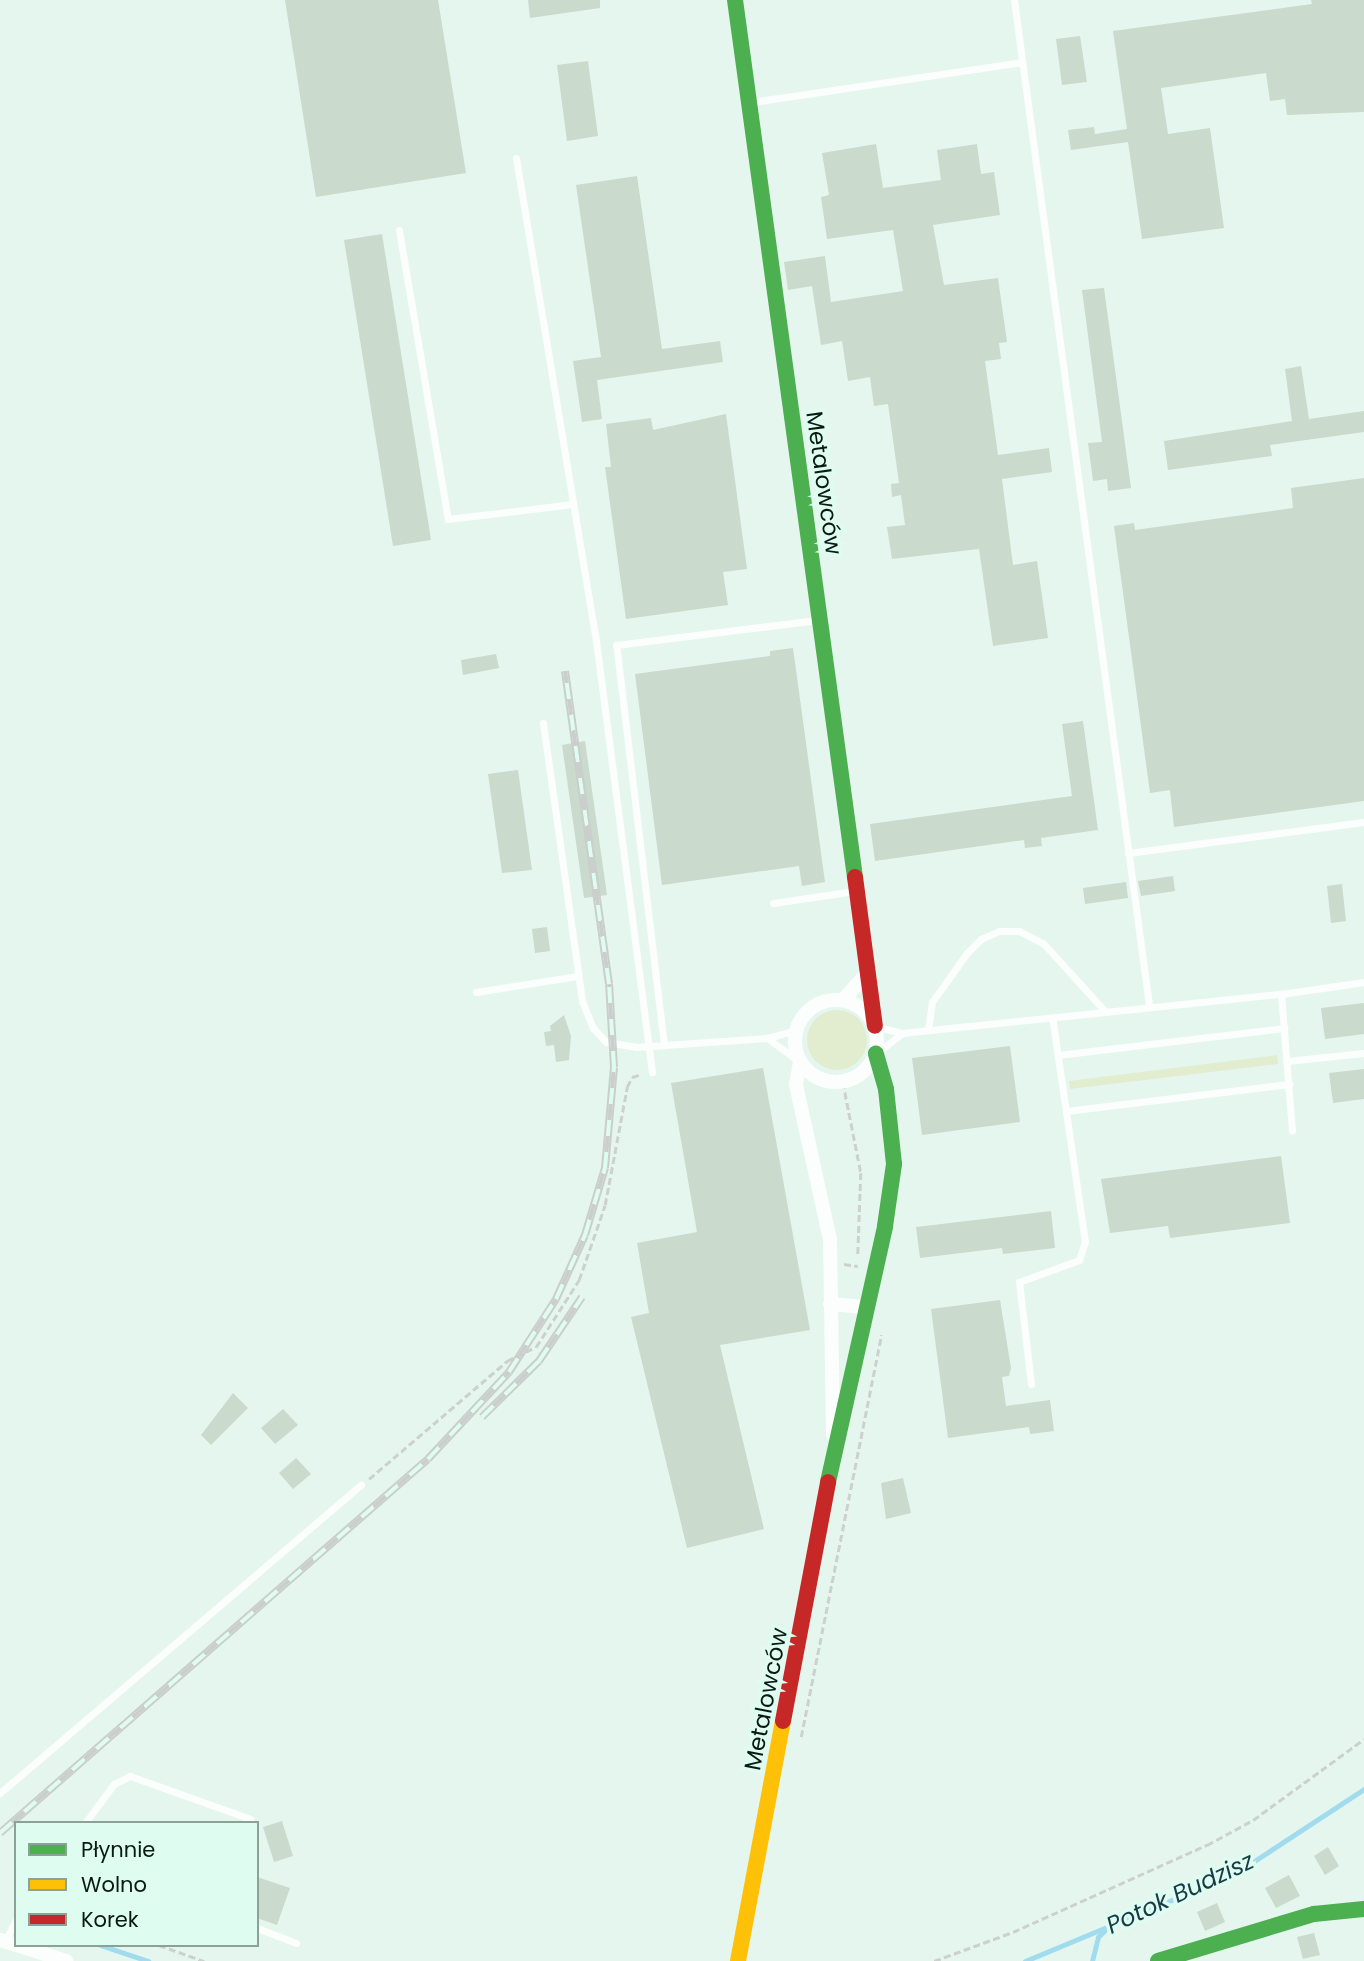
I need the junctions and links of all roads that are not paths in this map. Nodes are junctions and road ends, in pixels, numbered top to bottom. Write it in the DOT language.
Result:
graph roads {
  1 [pos="735,0"];
  2 [pos="1014,0"];
  3 [pos="1022,62"];
  4 [pos="749,103"];
  5 [pos="516,158"];
  6 [pos="399,229"];
  7 [pos="573,504"];
  8 [pos="819,619"];
  9 [pos="543,723"];
  10 [pos="1364,822"];
  11 [pos="1128,853"];
  12 [pos="856,891"];
  13 [pos="773,903"];
  14 [pos="867,973"];
  15 [pos="578,976"];
  16 [pos="1364,982"];
  17 [pos="477,992"];
  18 [pos="1281,994"];
  19 [pos="843,1000"];
  20 [pos="1149,1004"];
  21 [pos="1104,1010"];
  22 [pos="1052,1017"];
  23 [pos="875,1026"];
  24 [pos="1284,1028"];
  25 [pos="796,1030"];
  26 [pos="928,1030"];
  27 [pos="902,1033"];
  28 [pos="767,1038"];
  29 [pos="664,1045"];
  30 [pos="651,1046"];
  31 [pos="876,1053"];
  32 [pos="1364,1053"];
  33 [pos="1058,1055"];
  34 [pos="1287,1060"];
  35 [pos="800,1062"];
  36 [pos="652,1072"];
  37 [pos="1289,1084"];
  38 [pos="1066,1111"];
  39 [pos="1292,1131"];
  40 [pos="830,1304"];
  41 [pos="867,1307"];
  42 [pos="1031,1384"];
  43 [pos="835,1446"];
  44 [pos="361,1485"];
  45 [pos="0,1793"];
  46 [pos="251,1819"];
  47 [pos="86,1821"];
  48 [pos="1364,1909"];
  49 [pos="14,1926"];
  50 [pos="259,1929"];
  51 [pos="296,1942"];
  52 [pos="9,1943"];
  53 [pos="22,1947"];
  54 [pos="66,1961"];
  55 [pos="738,1961"];
  56 [pos="1158,1961"];
  1 -- 4 [label="street, Metalowców"];
  2 -- 3 [label="lane"];
  3 -- 4 [label="lane"];
  3 -- 11 [label="lane"];
  4 -- 8 [label="street, Metalowców"];
  5 -- 7 [label="lane"];
  6 -- 7 [label="lane"];
  7 -- 30 [label="lane"];
  8 -- 12 [label="street, Metalowców"];
  8 -- 29 [label="lane"];
  9 -- 15 [label="lane"];
  10 -- 11 [label="lane"];
  11 -- 20 [label="lane"];
  12 -- 13 [label="lane"];
  12 -- 14 [label="street, Metalowców"];
  14 -- 19 [label="street"];
  14 -- 23 [label="street, Metalowców"];
  15 -- 17 [label="lane"];
  15 -- 30 [label="lane"];
  16 -- 18 [label="lane"];
  18 -- 20 [label="lane"];
  18 -- 24 [label="lane"];
  19 -- 23 [label="street"];
  19 -- 25 [label="street"];
  20 -- 21 [label="lane"];
  21 -- 22 [label="lane"];
  21 -- 26 [label="lane"];
  22 -- 26 [label="lane"];
  22 -- 33 [label="lane"];
  23 -- 27 [label="lane"];
  23 -- 31 [label="street, Metalowców"];
  24 -- 33 [label="lane"];
  24 -- 34 [label="lane"];
  25 -- 28 [label="lane"];
  25 -- 35 [label="street, Metalowców"];
  26 -- 27 [label="lane"];
  27 -- 31 [label="lane"];
  28 -- 29 [label="lane"];
  28 -- 35 [label="lane"];
  29 -- 30 [label="lane"];
  30 -- 36 [label="lane"];
  31 -- 35 [label="street"];
  31 -- 41 [label="street, Metalowców"];
  32 -- 34 [label="lane"];
  33 -- 38 [label="lane"];
  34 -- 37 [label="lane"];
  35 -- 40 [label="street, Metalowców"];
  37 -- 38 [label="lane"];
  37 -- 39 [label="lane"];
  38 -- 42 [label="lane"];
  40 -- 41 [label="street"];
  40 -- 43 [label="street, Metalowców"];
  41 -- 43 [label="street, Metalowców"];
  43 -- 55 [label="street, Metalowców"];
  44 -- 45 [label="lane"];
  46 -- 47 [label="lane"];
  48 -- 56 [label="street"];
  49 -- 52 [label="lane"];
  50 -- 51 [label="lane"];
  53 -- 54 [label="street"];
}
